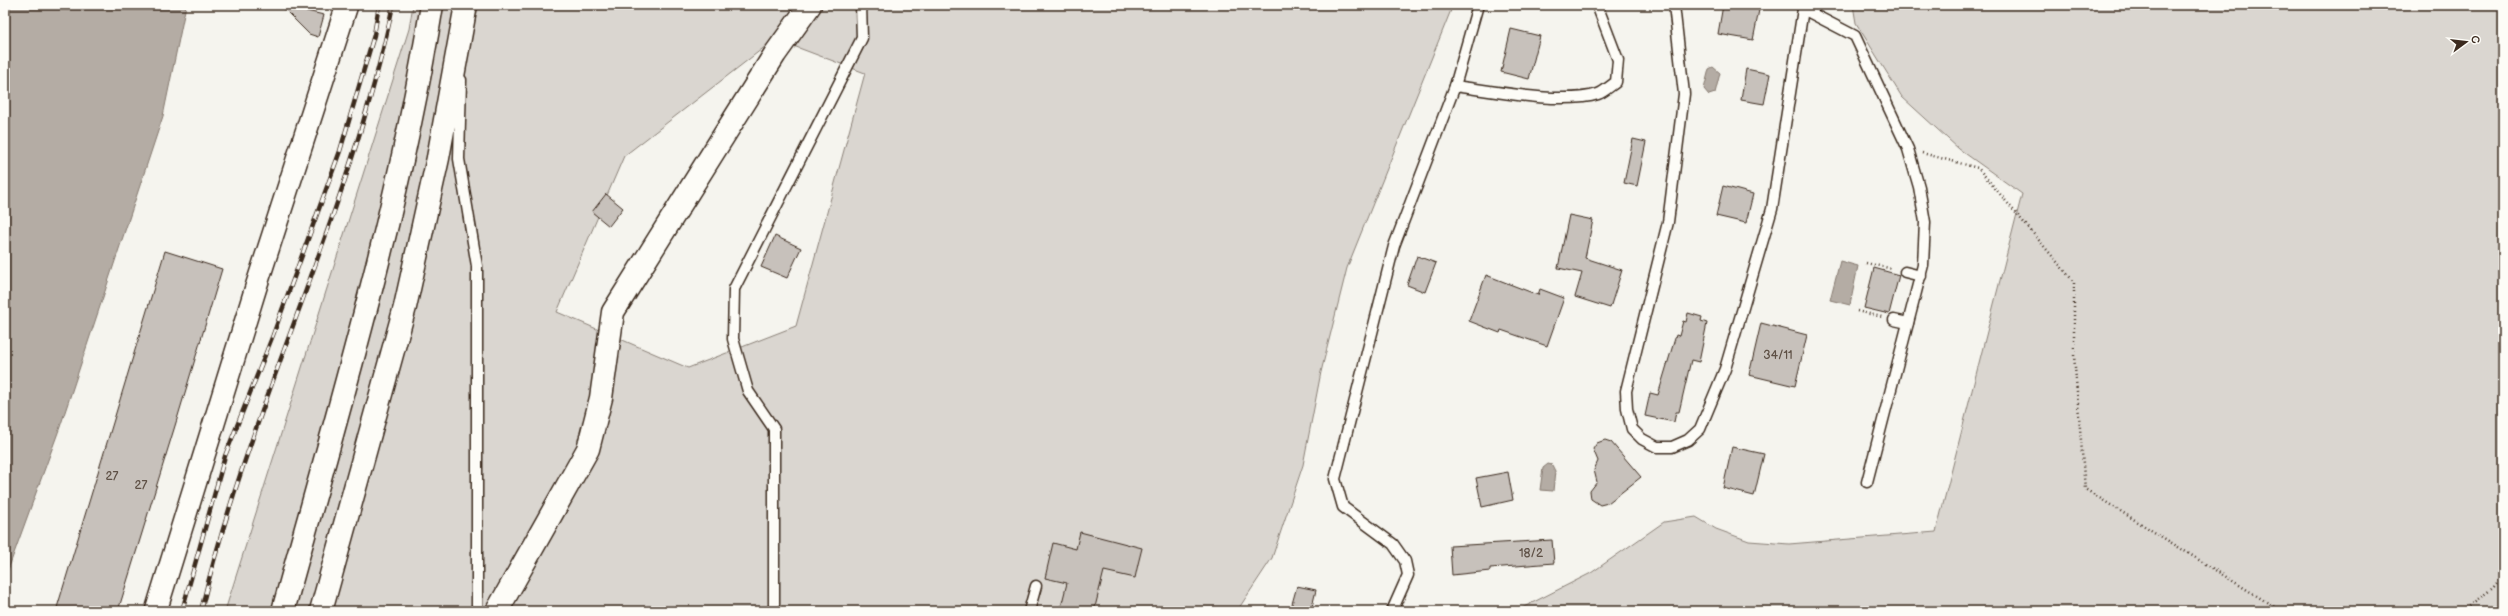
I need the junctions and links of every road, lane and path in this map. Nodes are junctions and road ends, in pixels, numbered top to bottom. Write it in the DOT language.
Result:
graph roads {
  1 [pos="347,5"];
  2 [pos="810,5"];
  3 [pos="861,5"];
  4 [pos="1478,5"];
  5 [pos="1597,5"];
  6 [pos="1674,5"];
  7 [pos="431,10"];
  8 [pos="464,12"];
  9 [pos="1455,86"];
  10 [pos="1908,149"];
  11 [pos="1866,263"];
  12 [pos="1905,272"];
  13 [pos="1921,276"];
  14 [pos="1857,311"];
  15 [pos="1894,320"];
  16 [pos="1908,323"];
  17 [pos="1867,482"];
  18 [pos="2503,575"];
  19 [pos="1036,586"];
  20 [pos="156,611"];
  21 [pos="283,611"];
  22 [pos="321,611"];
  23 [pos="477,611"];
  24 [pos="497,611"];
  25 [pos="774,611"];
  26 [pos="1029,611"];
  27 [pos="1392,611"];
  28 [pos="2281,611"];
  29 [pos="2462,611"];
  1 -- 20 [label="street"];
  2 -- 24 [label="main road"];
  3 -- 25 [label="lane"];
  4 -- 9 [label="lane"];
  5 -- 9 [label="lane"];
  6 -- 10 [label="lane"];
  7 -- 21 [label="main road"];
  8 -- 22 [label="main road"];
  8 -- 23 [label="lane"];
  9 -- 27 [label="lane"];
  10 -- 13 [label="lane"];
  10 -- 28 [label="path"];
  11 -- 12 [label="path"];
  12 -- 13 [label="lane"];
  13 -- 16 [label="lane"];
  14 -- 15 [label="path"];
  15 -- 16 [label="lane"];
  16 -- 17 [label="lane"];
  18 -- 29 [label="path"];
  19 -- 26 [label="lane"];
}
